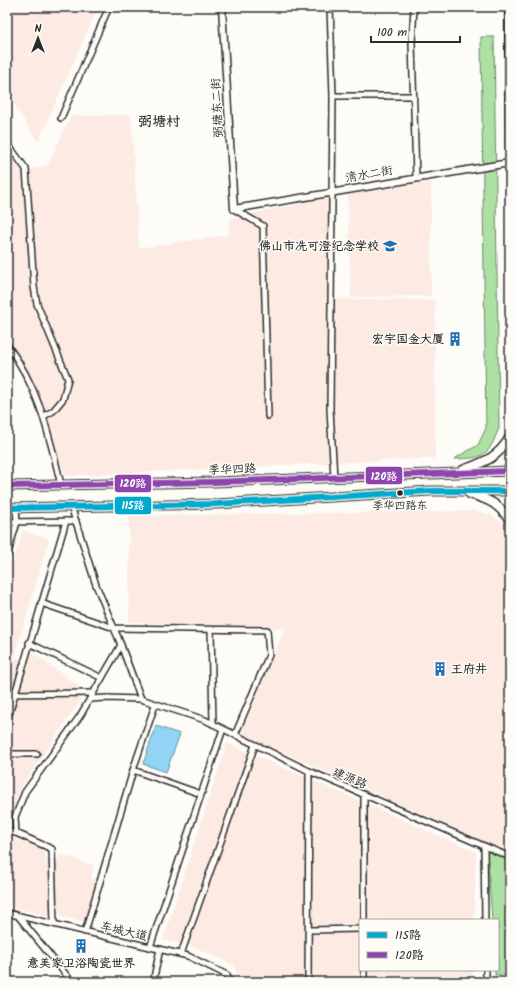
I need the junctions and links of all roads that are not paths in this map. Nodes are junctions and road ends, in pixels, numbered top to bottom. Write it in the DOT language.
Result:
graph roads {
  1 [pos="109,7"];
  2 [pos="222,7"];
  3 [pos="330,7"];
  4 [pos="414,7"];
  5 [pos="509,7"];
  6 [pos="333,96"];
  7 [pos="413,96"];
  8 [pos="61,118"];
  9 [pos="7,143"];
  10 [pos="509,166"];
  11 [pos="416,177"];
  12 [pos="332,192"];
  13 [pos="234,209"];
  14 [pos="7,345"];
  15 [pos="44,416"];
  16 [pos="268,416"];
  17 [pos="510,437"];
  18 [pos="510,471"];
  19 [pos="458,472"];
  20 [pos="334,477"];
  21 [pos="61,485"];
  22 [pos="7,486"];
  23 [pos="510,491"];
  24 [pos="461,492"];
  25 [pos="71,506"];
  26 [pos="7,508"];
  27 [pos="16,508"];
  28 [pos="510,520"];
  29 [pos="66,521"];
  30 [pos="76,521"];
  31 [pos="7,522"];
  32 [pos="17,522"];
  33 [pos="7,556"];
  34 [pos="41,603"];
  35 [pos="114,628"];
  36 [pos="211,630"];
  37 [pos="29,643"];
  38 [pos="121,645"];
  39 [pos="102,678"];
  40 [pos="94,693"];
  41 [pos="7,694"];
  42 [pos="14,694"];
  43 [pos="90,699"];
  44 [pos="141,699"];
  45 [pos="155,705"];
  46 [pos="7,721"];
  47 [pos="213,724"];
  48 [pos="223,729"];
  49 [pos="235,734"];
  50 [pos="255,745"];
  51 [pos="7,754"];
  52 [pos="37,754"];
  53 [pos="133,770"];
  54 [pos="309,771"];
  55 [pos="201,794"];
  56 [pos="364,795"];
  57 [pos="7,832"];
  58 [pos="16,833"];
  59 [pos="484,846"];
  60 [pos="510,857"];
  61 [pos="7,913"];
  62 [pos="18,916"];
  63 [pos="364,919"];
  64 [pos="485,919"];
  65 [pos="54,924"];
  66 [pos="359,929"];
  67 [pos="309,930"];
  68 [pos="85,932"];
  69 [pos="150,947"];
  70 [pos="160,949"];
  71 [pos="181,954"];
  72 [pos="364,971"];
  73 [pos="486,971"];
  74 [pos="72,982"];
  75 [pos="153,982"];
  76 [pos="229,982"];
  77 [pos="308,982"];
  78 [pos="364,982"];
  79 [pos="486,982"];
  1 -- 8 [label="street"];
  2 -- 13 [label="street, 弼塘东二街"];
  3 -- 6 [label="street"];
  4 -- 7 [label="street"];
  5 -- 10 [label="main road"];
  6 -- 7 [label="street"];
  6 -- 12 [label="street"];
  7 -- 11 [label="street"];
  9 -- 15 [label="street"];
  10 -- 11 [label="street, 清水二街"];
  11 -- 12 [label="street, 清水二街"];
  12 -- 13 [label="street, 清水二街"];
  12 -- 20 [label="street"];
  13 -- 16 [label="street"];
  14 -- 15 [label="street"];
  15 -- 21 [label="street"];
  17 -- 19 [label="main road"];
  18 -- 19 [label="main road, 季华四路"];
  19 -- 20 [label="main road, 季华四路"];
  20 -- 21 [label="main road, 季华四路"];
  21 -- 22 [label="main road, 季华四路"];
  23 -- 24 [label="main road"];
  24 -- 25 [label="main road"];
  24 -- 28 [label="main road"];
  25 -- 27 [label="main road"];
  25 -- 30 [label="street"];
  26 -- 27 [label="main road"];
  27 -- 32 [label="street"];
  29 -- 30 [label="street"];
  29 -- 32 [label="street"];
  29 -- 34 [label="street"];
  30 -- 35 [label="street"];
  31 -- 32 [label="street"];
  32 -- 33 [label="street"];
  34 -- 35 [label="street"];
  34 -- 37 [label="street"];
  35 -- 36 [label="street"];
  35 -- 38 [label="street"];
  36 -- 47 [label="street"];
  36 -- 49 [label="street"];
  37 -- 39 [label="street"];
  37 -- 42 [label="street"];
  38 -- 39 [label="street"];
  38 -- 44 [label="street"];
  39 -- 40 [label="street"];
  40 -- 42 [label="street"];
  40 -- 43 [label="street"];
  41 -- 42 [label="street"];
  42 -- 46 [label="street"];
  43 -- 44 [label="street"];
  43 -- 58 [label="street"];
  44 -- 45 [label="street, 建源路"];
  45 -- 47 [label="street, 建源路"];
  45 -- 53 [label="street"];
  47 -- 48 [label="street, 建源路"];
  48 -- 49 [label="street, 建源路"];
  48 -- 55 [label="street"];
  49 -- 50 [label="street, 建源路"];
  50 -- 54 [label="street, 建源路"];
  50 -- 71 [label="street"];
  51 -- 52 [label="street"];
  53 -- 55 [label="street"];
  53 -- 68 [label="street"];
  54 -- 56 [label="street, 建源路"];
  54 -- 67 [label="street"];
  55 -- 69 [label="street"];
  56 -- 59 [label="street, 建源路"];
  56 -- 63 [label="street"];
  57 -- 58 [label="street"];
  58 -- 65 [label="street"];
  59 -- 60 [label="street, 建源路"];
  59 -- 64 [label="street"];
  61 -- 62 [label="street, 车城大道"];
  62 -- 65 [label="street, 车城大道"];
  62 -- 74 [label="street"];
  65 -- 68 [label="street, 车城大道"];
  66 -- 67 [label="street"];
  67 -- 77 [label="street"];
  68 -- 69 [label="street, 车城大道"];
  69 -- 70 [label="street, 车城大道"];
  70 -- 71 [label="street, 车城大道"];
  70 -- 75 [label="street"];
  71 -- 76 [label="street, 车城大道"];
  72 -- 78 [label="street"];
  73 -- 79 [label="street"];
}
